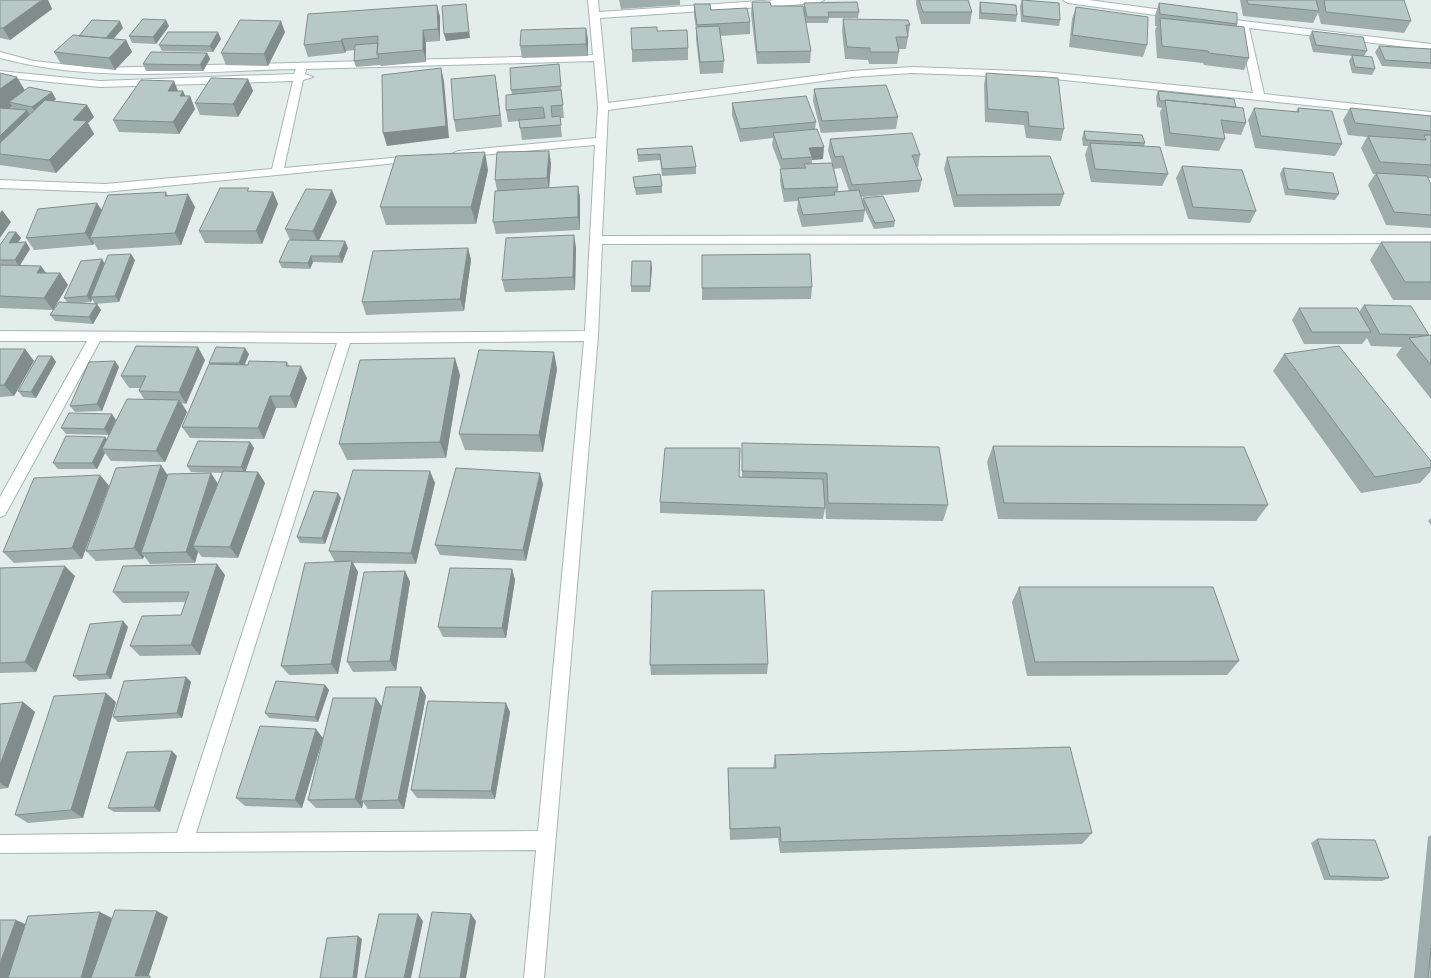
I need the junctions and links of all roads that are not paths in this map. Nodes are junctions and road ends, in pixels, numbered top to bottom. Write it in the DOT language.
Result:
graph roads {
  1 [pos="819,0"];
  2 [pos="1068,0"];
  3 [pos="594,7"];
  4 [pos="1186,16"];
  5 [pos="1206,19"];
  6 [pos="1244,25"];
  7 [pos="1431,47"];
  8 [pos="0,55"];
  9 [pos="597,58"];
  10 [pos="300,72"];
  11 [pos="0,74"];
  12 [pos="332,76"];
  13 [pos="1259,98"];
  14 [pos="603,106"];
  15 [pos="1431,115"];
  16 [pos="601,141"];
  17 [pos="444,156"];
  18 [pos="424,158"];
  19 [pos="277,172"];
  20 [pos="0,184"];
  21 [pos="1431,238"];
  22 [pos="597,240"];
  23 [pos="0,336"];
  24 [pos="591,336"];
  25 [pos="96,338"];
  26 [pos="345,338"];
  27 [pos="0,511"];
  28 [pos="547,840"];
  29 [pos="184,841"];
  30 [pos="0,844"];
  31 [pos="534,978"];
  1 -- 3 [label="street"];
  2 -- 4 [label="street"];
  3 -- 9 [label="street"];
  5 -- 6 [label="street"];
  6 -- 7 [label="street"];
  6 -- 13 [label="street"];
  8 -- 10 [label="street"];
  9 -- 10 [label="street"];
  9 -- 14 [label="street"];
  10 -- 11 [label="street"];
  10 -- 12 [label="street"];
  10 -- 19 [label="street"];
  13 -- 14 [label="street"];
  13 -- 15 [label="street"];
  14 -- 16 [label="street"];
  16 -- 17 [label="street"];
  16 -- 22 [label="street"];
  18 -- 19 [label="street"];
  19 -- 20 [label="street"];
  21 -- 22 [label="street"];
  22 -- 24 [label="street"];
  23 -- 25 [label="street"];
  24 -- 26 [label="street"];
  24 -- 28 [label="street"];
  25 -- 26 [label="street"];
  25 -- 27 [label="street"];
  26 -- 29 [label="street"];
  28 -- 29 [label="street"];
  28 -- 31 [label="street"];
  29 -- 30 [label="street"];
}
